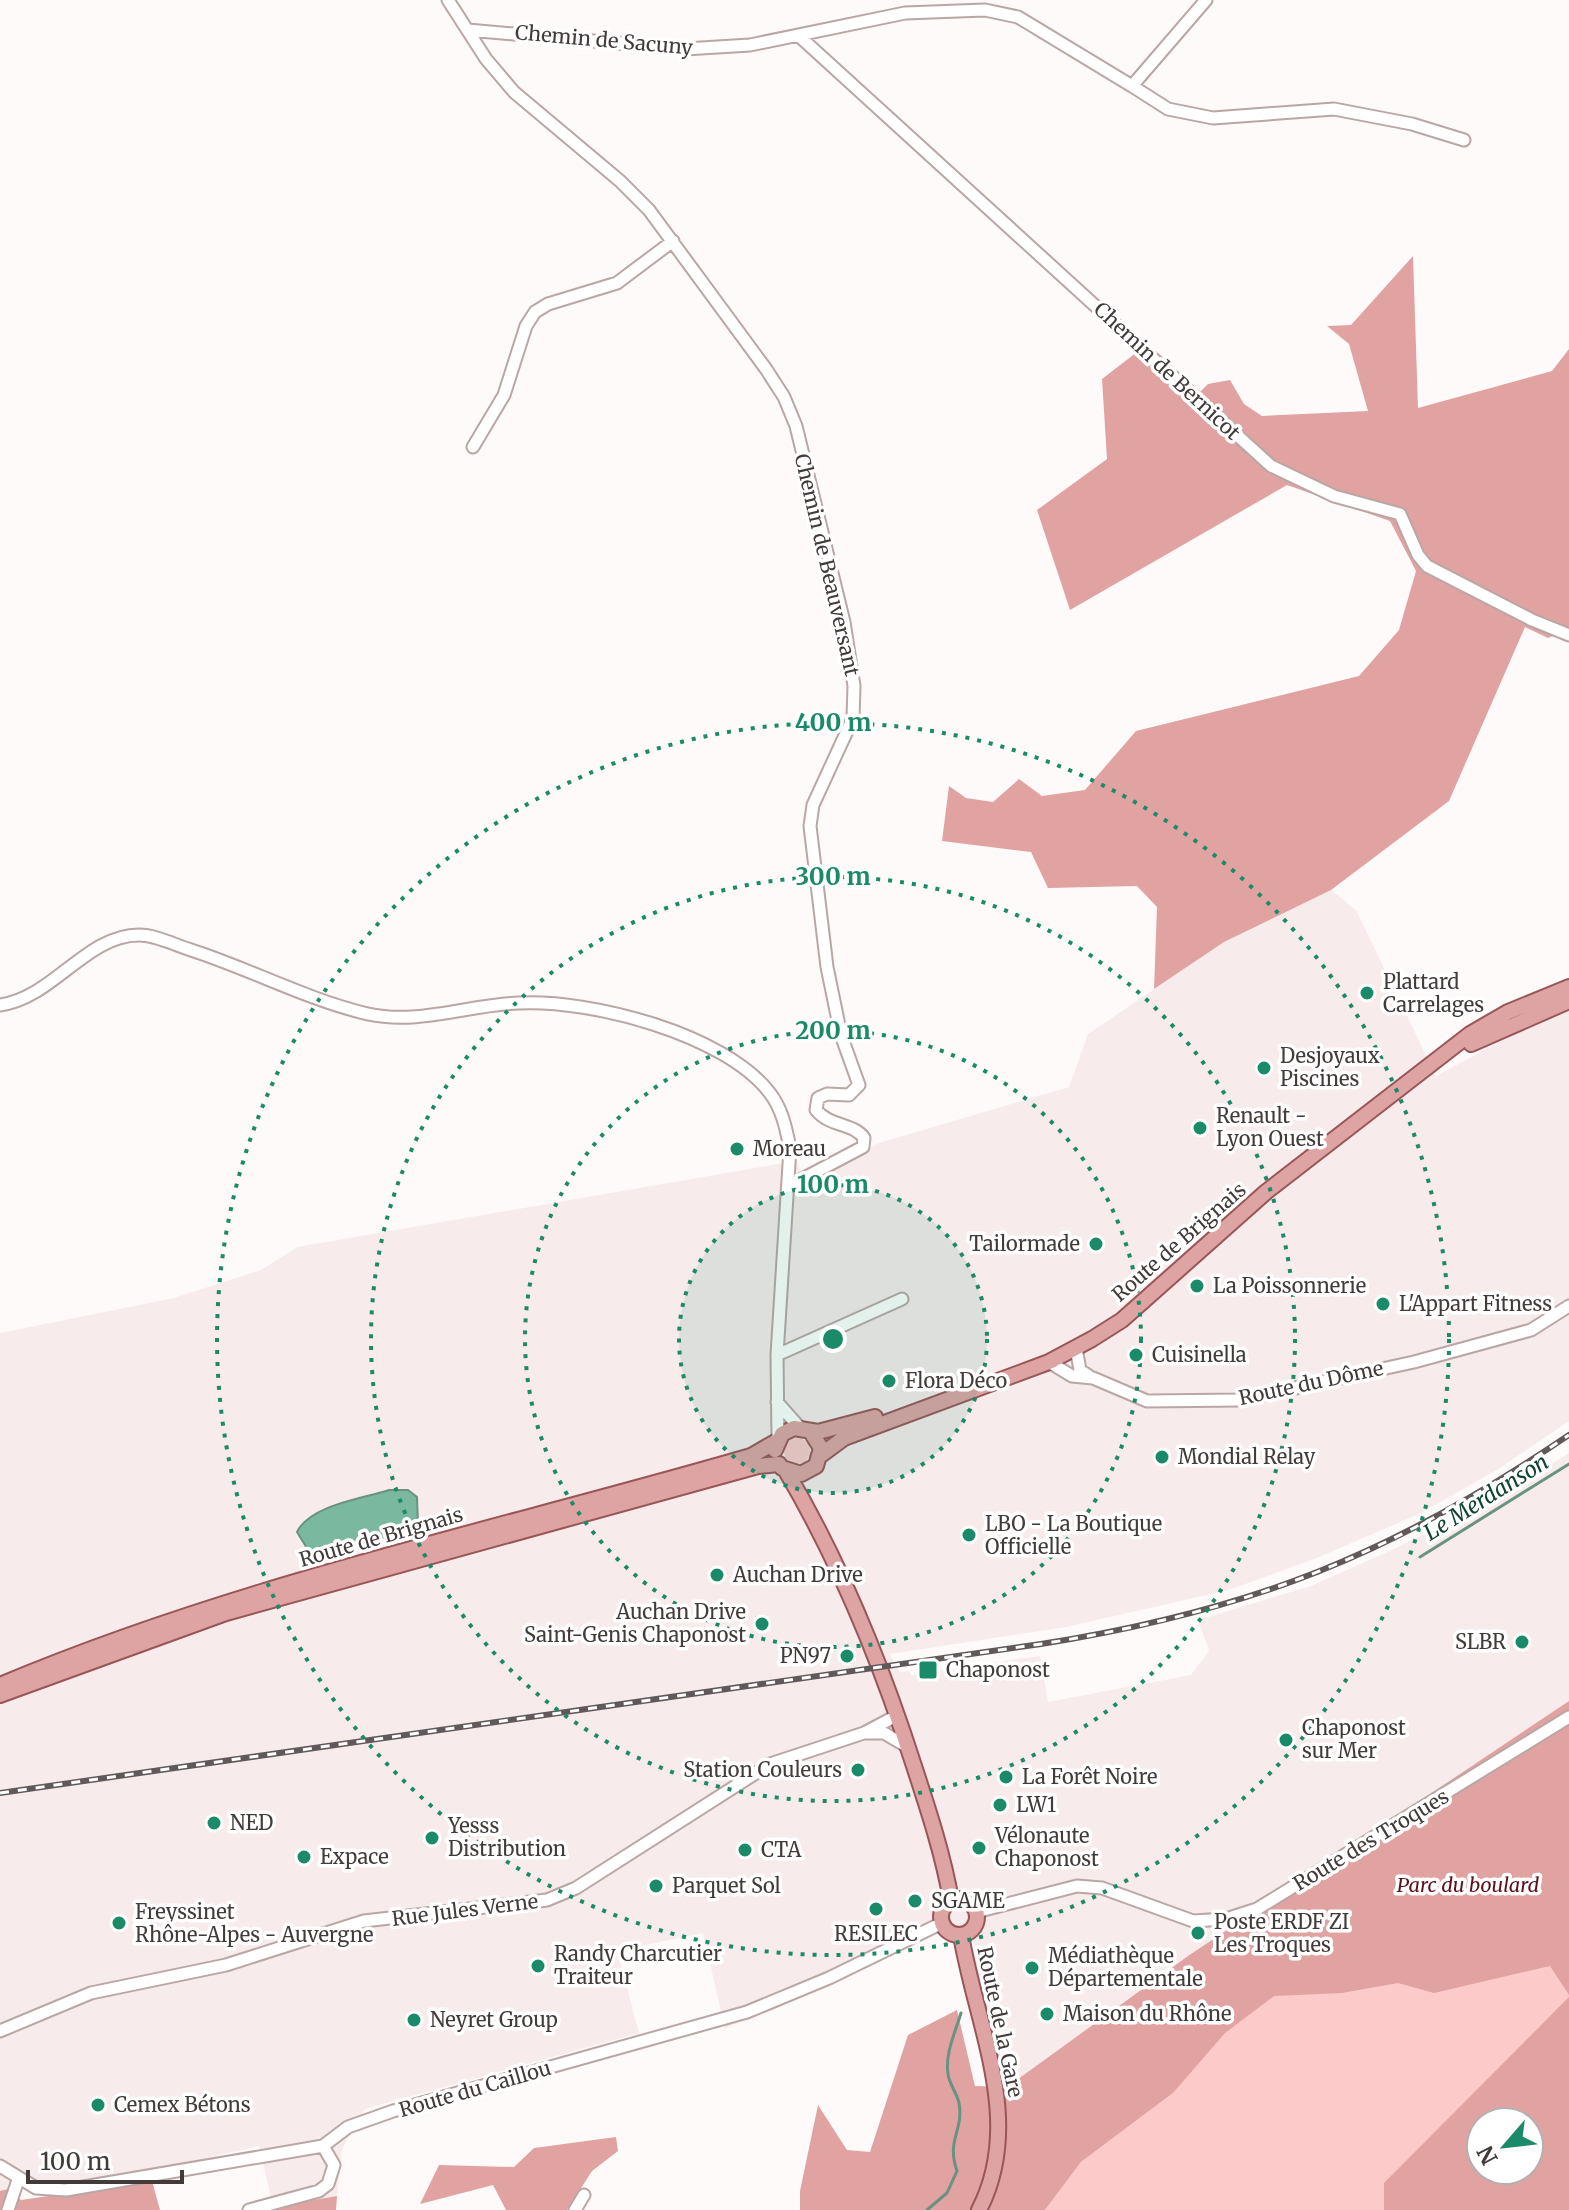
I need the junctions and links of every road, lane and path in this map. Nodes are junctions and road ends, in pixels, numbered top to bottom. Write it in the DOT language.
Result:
graph roads {
  1 [pos="448,0"];
  2 [pos="1206,0"];
  3 [pos="468,30"];
  4 [pos="799,36"];
  5 [pos="1132,86"];
  6 [pos="1464,140"];
  7 [pos="673,241"];
  8 [pos="473,447"];
  9 [pos="1569,635"];
  10 [pos="1569,987"];
  11 [pos="1569,1001"];
  12 [pos="0,1005"];
  13 [pos="1436,1063"];
  14 [pos="789,1186"];
  15 [pos="902,1299"];
  16 [pos="1569,1306"];
  17 [pos="1076,1348"];
  18 [pos="777,1355"];
  19 [pos="1049,1362"];
  20 [pos="1093,1378"];
  21 [pos="777,1402"];
  22 [pos="923,1407"];
  23 [pos="806,1430"];
  24 [pos="778,1440"];
  25 [pos="821,1455"];
  26 [pos="782,1468"];
  27 [pos="811,1470"];
  28 [pos="806,1505"];
  29 [pos="861,1620"];
  30 [pos="0,1685"];
  31 [pos="0,1695"];
  32 [pos="898,1715"];
  33 [pos="1569,1717"];
  34 [pos="864,1733"];
  35 [pos="908,1747"];
  36 [pos="925,1791"];
  37 [pos="951,1900"];
  38 [pos="976,1912"];
  39 [pos="942,1923"];
  40 [pos="961,1935"];
  41 [pos="0,2031"];
  42 [pos="323,2146"];
  43 [pos="0,2166"];
  44 [pos="18,2180"];
  45 [pos="584,2195"];
  46 [pos="8,2210"];
  47 [pos="249,2210"];
  48 [pos="575,2210"];
  49 [pos="979,2210"];
  1 -- 3 [label="street, Chemin de Beauversant"];
  2 -- 5 [label="street"];
  3 -- 4 [label="street, Chemin de Sacuny"];
  3 -- 7 [label="street, Chemin de Beauversant"];
  4 -- 5 [label="street, Chemin de Sacuny"];
  4 -- 9 [label="street, Chemin de Bernicot"];
  5 -- 6 [label="street, Chemin de Sacuny"];
  7 -- 8 [label="street"];
  7 -- 14 [label="street, Chemin de Beauversant"];
  10 -- 13 [label="main road, Route de Brignais"];
  11 -- 13 [label="main road, Route de Brignais"];
  12 -- 14 [label="street"];
  13 -- 17 [label="main road, Route de Brignais"];
  14 -- 18 [label="street"];
  15 -- 18 [label="street"];
  16 -- 20 [label="street, Route du Dôme"];
  17 -- 19 [label="main road, Route de Brignais"];
  17 -- 20 [label="street"];
  18 -- 21 [label="street"];
  19 -- 20 [label="street, Route du Dôme"];
  19 -- 22 [label="main road, Route de Brignais"];
  21 -- 23 [label="street"];
  21 -- 24 [label="street"];
  22 -- 23 [label="main road, Route de Brignais"];
  22 -- 25 [label="main road, Route de Brignais"];
  23 -- 24 [label="main road"];
  23 -- 25 [label="main road"];
  24 -- 26 [label="main road"];
  24 -- 30 [label="main road, Route de Brignais"];
  25 -- 27 [label="main road"];
  26 -- 27 [label="main road"];
  26 -- 28 [label="main road"];
  26 -- 31 [label="main road, Route de Brignais"];
  27 -- 28 [label="main road"];
  28 -- 29 [label="main road"];
  29 -- 32 [label="main road"];
  29 -- 36 [label="main road"];
  32 -- 34 [label="street, Rue Jules Verne"];
  32 -- 35 [label="main road"];
  33 -- 38 [label="street, Route des Troques"];
  34 -- 35 [label="street"];
  34 -- 41 [label="street, Rue Jules Verne"];
  35 -- 36 [label="main road"];
  36 -- 37 [label="main road"];
  37 -- 38 [label="main road"];
  37 -- 39 [label="main road"];
  38 -- 40 [label="main road"];
  39 -- 40 [label="main road"];
  39 -- 42 [label="street, Route du Caillou"];
  40 -- 49 [label="main road, Route de la Gare"];
  42 -- 44 [label="street, Route du Caillou"];
  42 -- 47 [label="street"];
  43 -- 44 [label="street, Route du Caillou"];
  44 -- 46 [label="street"];
  45 -- 48 [label="street"];
}
